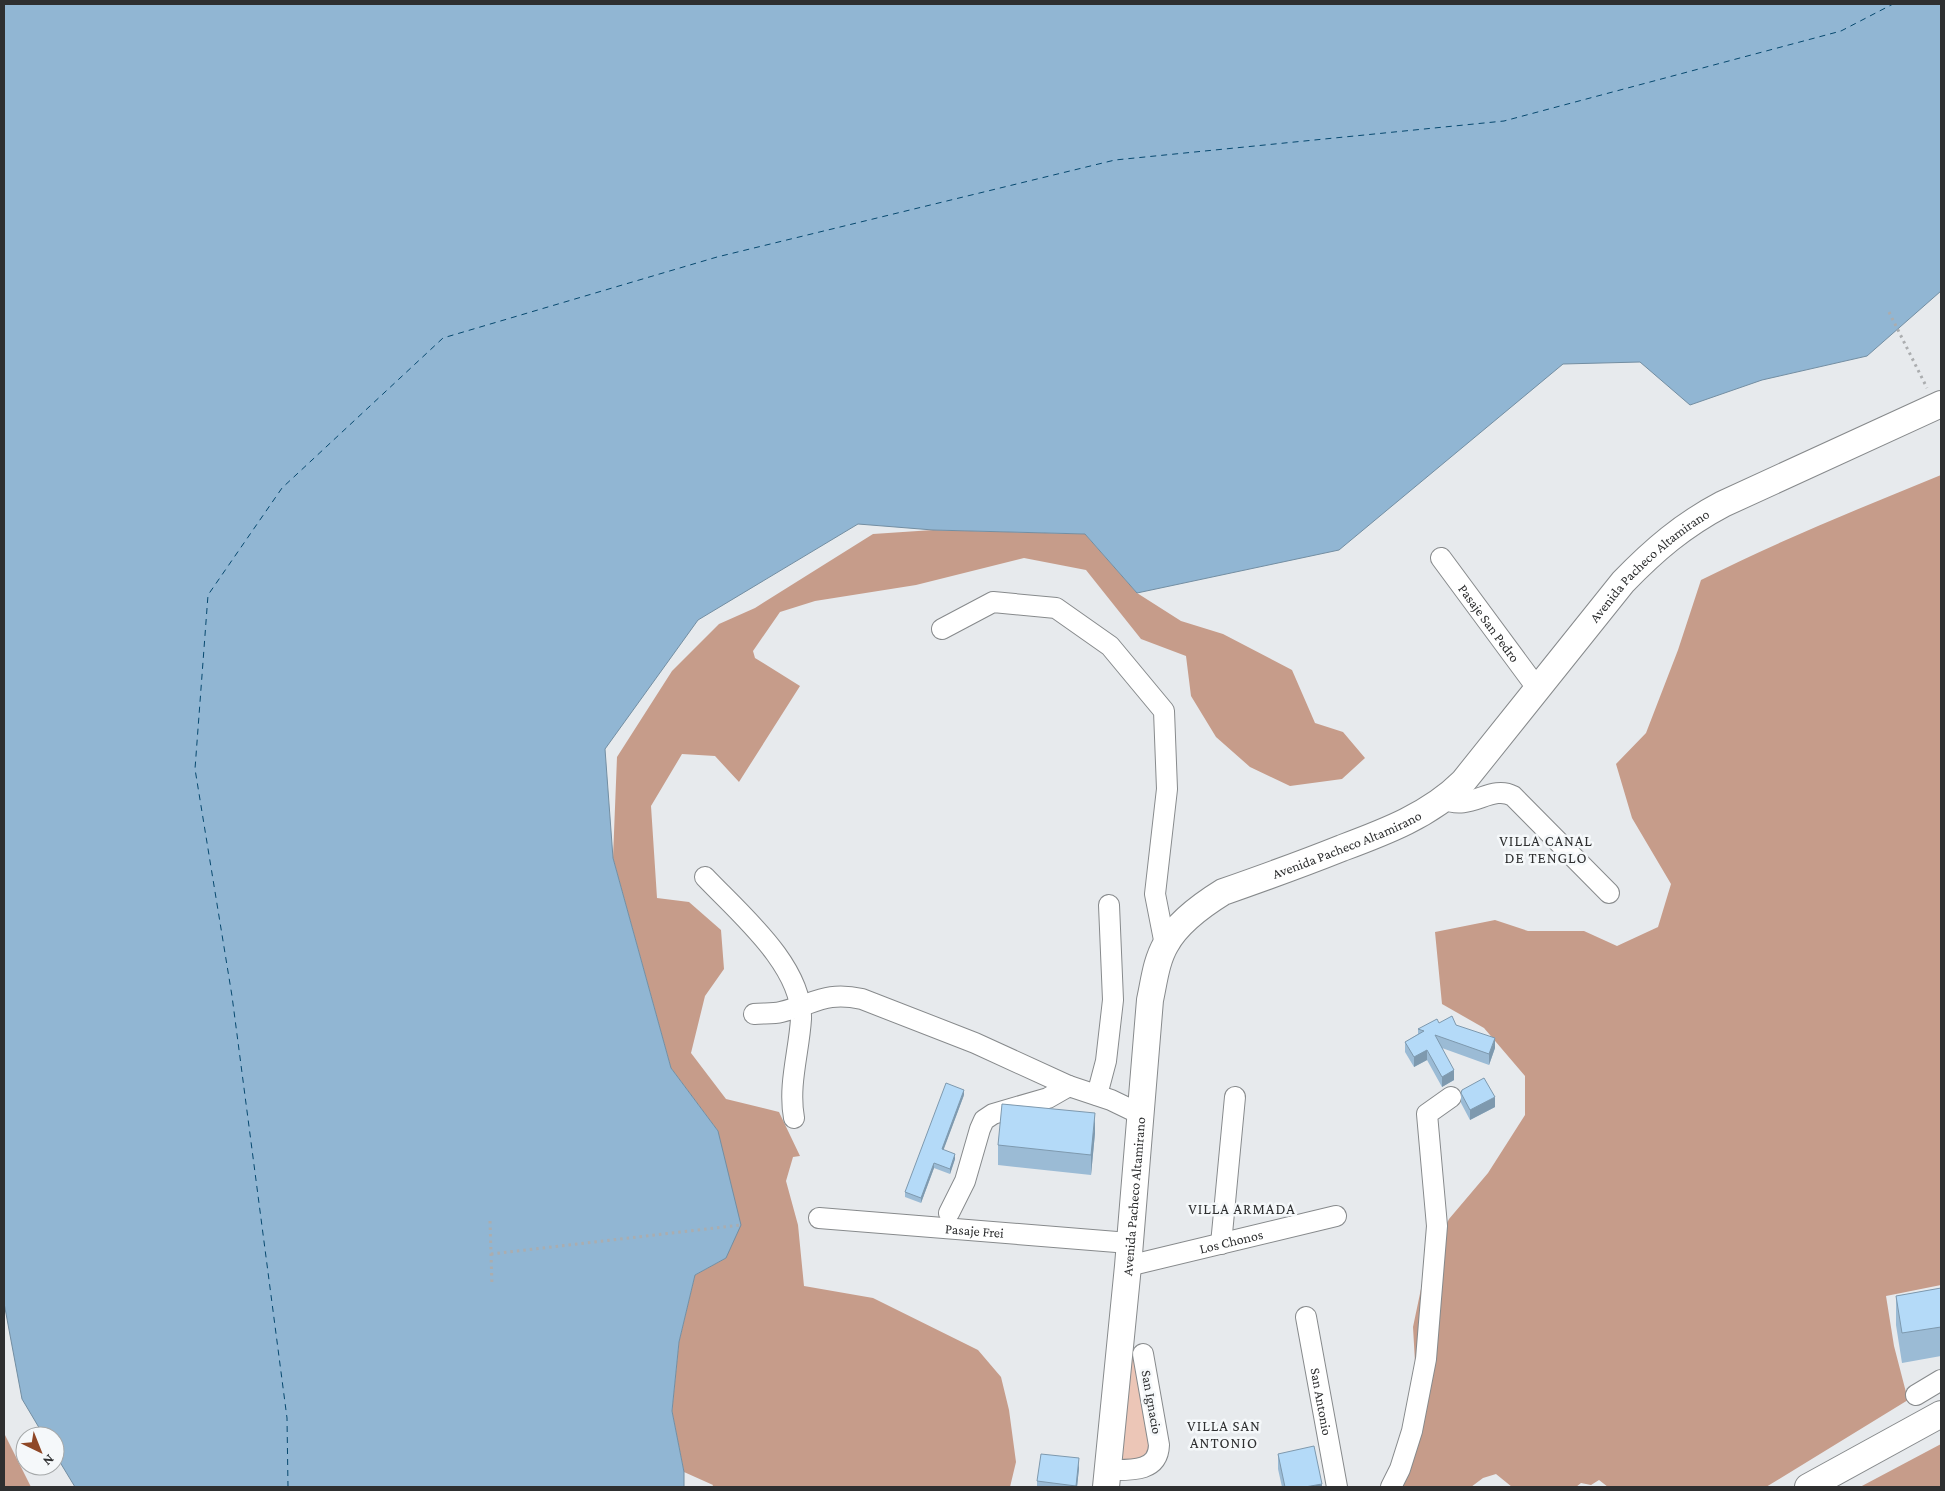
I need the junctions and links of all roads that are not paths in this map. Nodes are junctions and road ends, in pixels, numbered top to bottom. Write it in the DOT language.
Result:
graph roads {
  1 [pos="1939,405"];
  2 [pos="1441,558"];
  3 [pos="942,629"];
  4 [pos="1538,688"];
  5 [pos="1444,799"];
  6 [pos="705,877"];
  7 [pos="1609,893"];
  8 [pos="1109,905"];
  9 [pos="1165,945"];
  10 [pos="800,1006"];
  11 [pos="754,1014"];
  12 [pos="1069,1086"];
  13 [pos="1097,1095"];
  14 [pos="1235,1097"];
  15 [pos="1451,1097"];
  16 [pos="1140,1114"];
  17 [pos="794,1118"];
  18 [pos="949,1213"];
  19 [pos="1336,1216"];
  20 [pos="819,1218"];
  21 [pos="1221,1244"];
  22 [pos="1129,1254"];
  23 [pos="1306,1317"];
  24 [pos="1143,1354"];
  25 [pos="1941,1380"];
  26 [pos="1916,1395"];
  27 [pos="1941,1414"];
  28 [pos="1107,1478"];
  29 [pos="1337,1487"];
  30 [pos="1391,1487"];
  31 [pos="1808,1487"];
  1 -- 4 [label="main road, Avenida Pacheco Altamirano"];
  2 -- 4 [label="street, Pasaje San Pedro"];
  3 -- 9 [label="street"];
  4 -- 5 [label="main road, Avenida Pacheco Altamirano"];
  5 -- 7 [label="street"];
  5 -- 9 [label="main road, Avenida Pacheco Altamirano"];
  6 -- 10 [label="street"];
  8 -- 13 [label="street"];
  9 -- 16 [label="main road, Avenida Pacheco Altamirano"];
  10 -- 11 [label="street"];
  10 -- 12 [label="street"];
  10 -- 17 [label="street"];
  12 -- 13 [label="street"];
  12 -- 18 [label="street"];
  13 -- 16 [label="street"];
  14 -- 21 [label="street"];
  15 -- 30 [label="street"];
  16 -- 22 [label="main road, Avenida Pacheco Altamirano"];
  19 -- 21 [label="street, Los Chonos"];
  20 -- 22 [label="street, Pasaje Frei"];
  21 -- 22 [label="street, Los Chonos"];
  22 -- 28 [label="main road, Avenida Pacheco Altamirano"];
  23 -- 29 [label="street, San Antonio"];
  24 -- 28 [label="street, San Ignacio"];
  25 -- 26 [label="street"];
  27 -- 31 [label="main road"];
}
